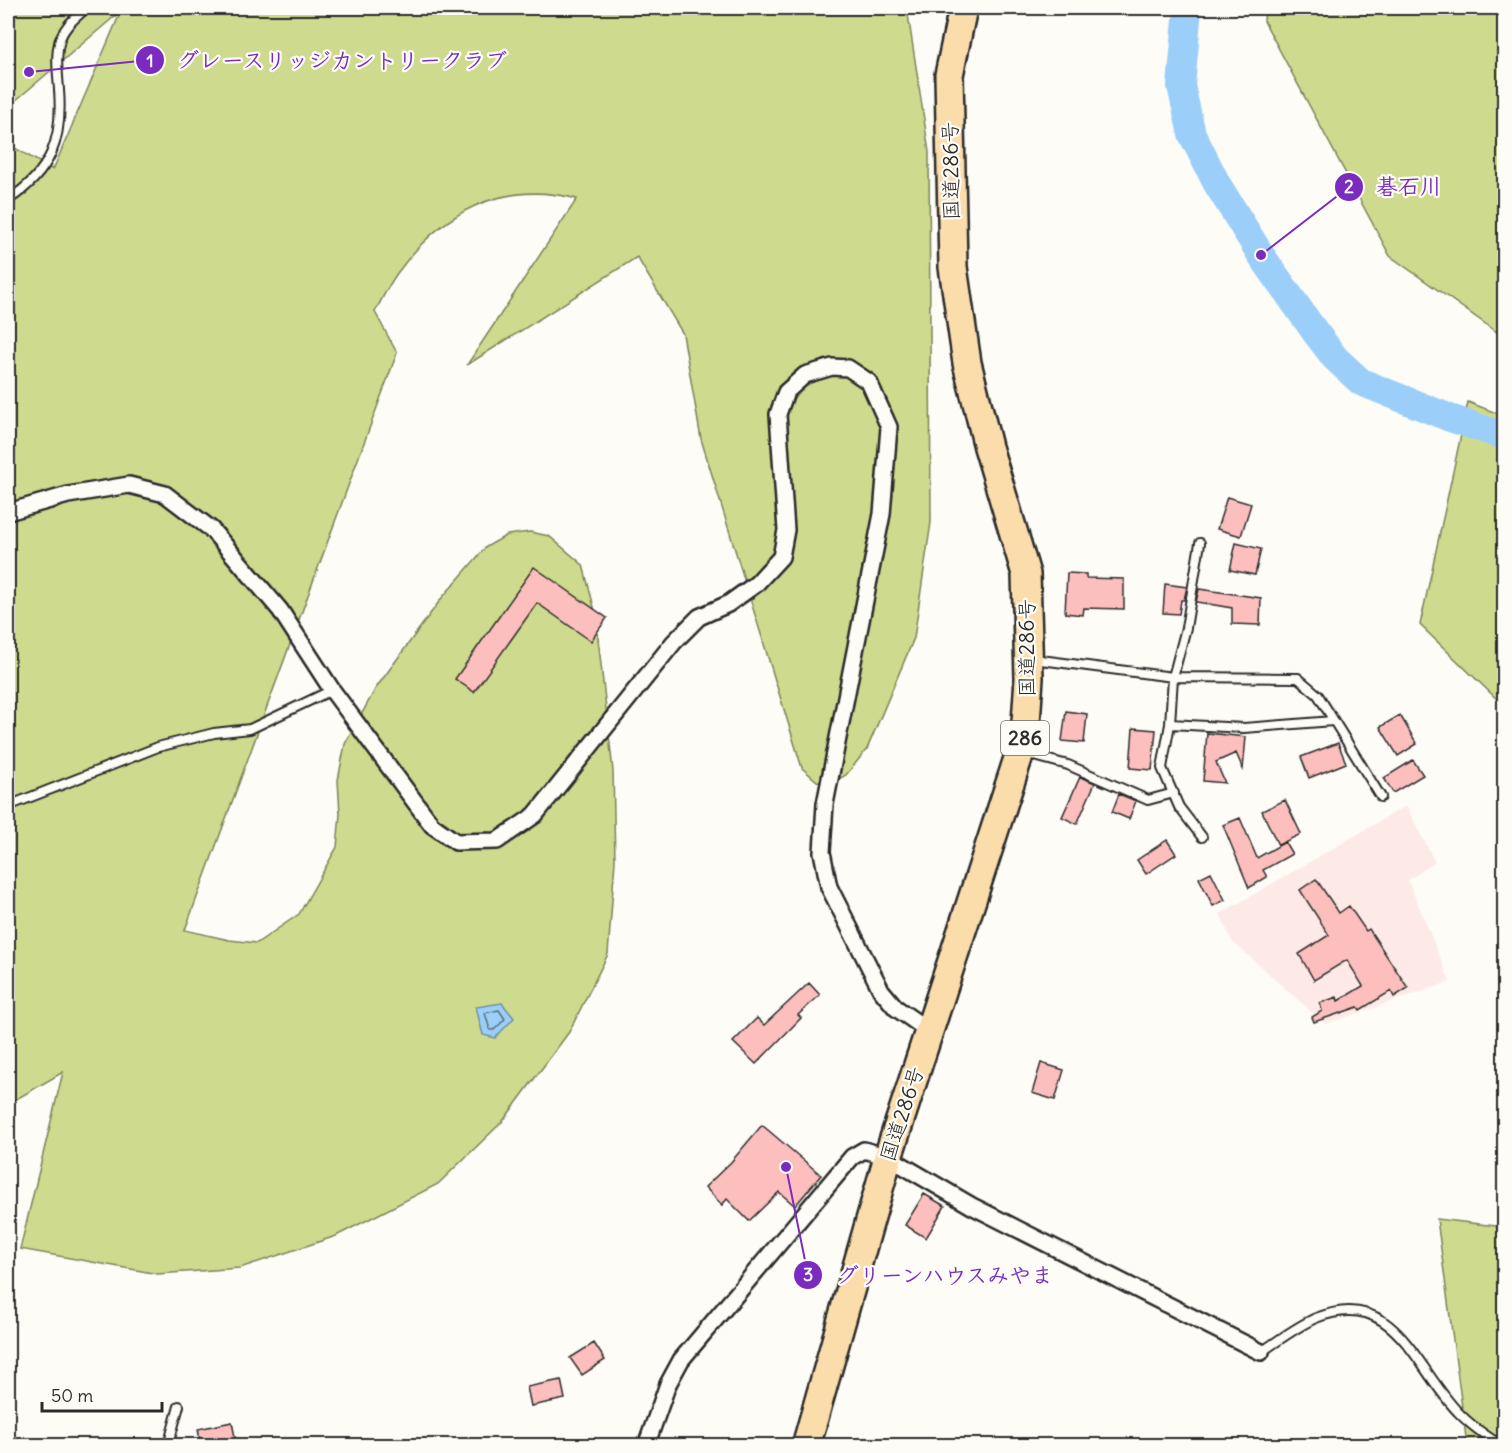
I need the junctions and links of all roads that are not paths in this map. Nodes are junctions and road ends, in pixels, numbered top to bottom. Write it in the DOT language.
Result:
graph roads {
  1 [pos="86,8"];
  2 [pos="963,8"];
  3 [pos="8,200"];
  4 [pos="8,512"];
  5 [pos="1200,543"];
  6 [pos="1029,658"];
  7 [pos="1173,677"];
  8 [pos="332,690"];
  9 [pos="1333,721"];
  10 [pos="1170,724"];
  11 [pos="1020,752"];
  12 [pos="1174,793"];
  13 [pos="1381,797"];
  14 [pos="8,806"];
  15 [pos="1202,837"];
  16 [pos="929,1031"];
  17 [pos="888,1157"];
  18 [pos="1261,1353"];
  19 [pos="179,1406"];
  20 [pos="168,1446"];
  21 [pos="646,1446"];
  22 [pos="806,1446"];
  23 [pos="1502,1446"];
  1 -- 3 [label="lane"];
  2 -- 6 [label="highway, 国道286号 / 286"];
  4 -- 8 [label="street"];
  5 -- 7 [label="lane"];
  6 -- 7 [label="lane"];
  6 -- 11 [label="highway, 国道286号 / 286"];
  7 -- 9 [label="lane"];
  7 -- 10 [label="lane"];
  8 -- 14 [label="lane"];
  8 -- 16 [label="street"];
  9 -- 10 [label="lane"];
  9 -- 13 [label="lane"];
  10 -- 12 [label="lane"];
  11 -- 12 [label="lane"];
  11 -- 16 [label="highway, 国道286号 / 286"];
  12 -- 15 [label="lane"];
  16 -- 17 [label="highway, 国道286号 / 286"];
  17 -- 18 [label="street"];
  17 -- 21 [label="street"];
  17 -- 22 [label="highway, 国道286号 / 286"];
  18 -- 23 [label="lane"];
  19 -- 20 [label="lane"];
}
